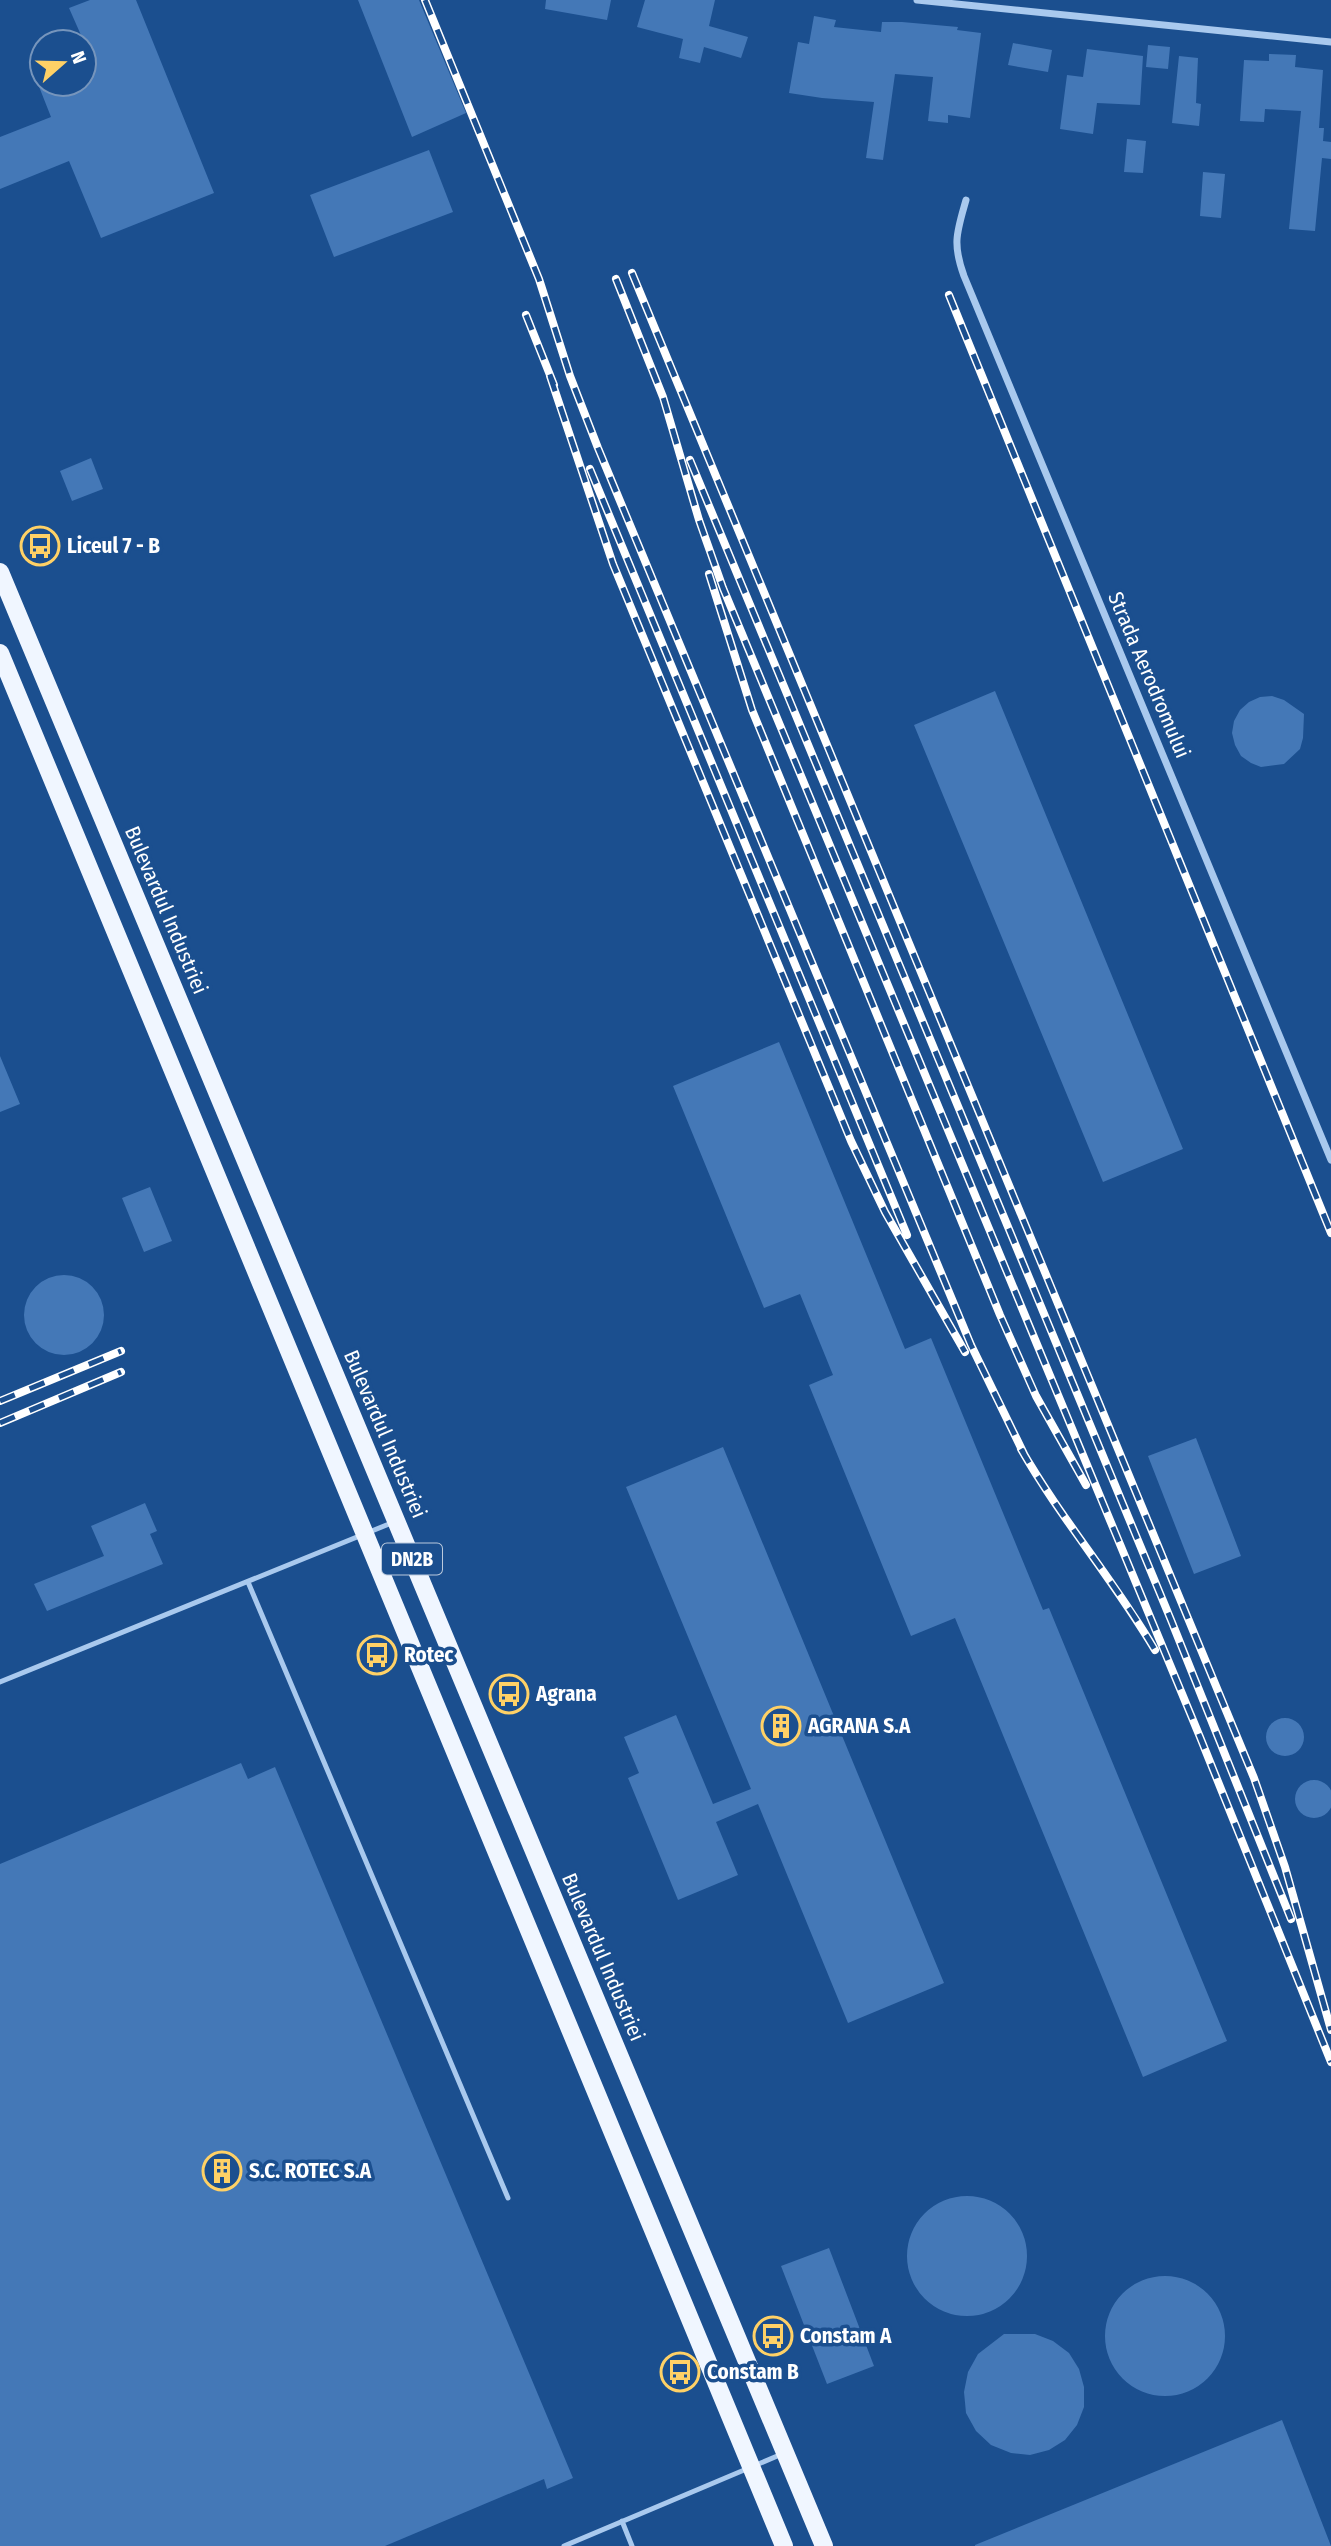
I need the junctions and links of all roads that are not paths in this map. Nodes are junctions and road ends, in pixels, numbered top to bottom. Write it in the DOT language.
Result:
graph roads {
  1 [pos="918,0"];
  2 [pos="1331,42"];
  3 [pos="966,200"];
  4 [pos="0,572"];
  5 [pos="0,653"];
  6 [pos="1331,1160"];
  7 [pos="396,1521"];
  8 [pos="366,1533"];
  9 [pos="248,1582"];
  10 [pos="0,1682"];
  11 [pos="508,2198"];
  12 [pos="785,2453"];
  13 [pos="752,2467"];
  14 [pos="622,2521"];
  15 [pos="564,2546"];
  16 [pos="632,2546"];
  17 [pos="784,2546"];
  18 [pos="824,2546"];
  1 -- 2 [label="street"];
  3 -- 6 [label="street, Strada Aerodromului"];
  4 -- 7 [label="main road, Bulevardul Industriei / DN2B"];
  5 -- 8 [label="main road, DN2B"];
  7 -- 8 [label="lane"];
  7 -- 12 [label="main road, Bulevardul Industriei / DN2B"];
  8 -- 9 [label="lane"];
  8 -- 13 [label="main road, DN2B"];
  9 -- 10 [label="lane"];
  9 -- 11 [label="lane"];
  12 -- 13 [label="lane"];
  12 -- 18 [label="main road, Bulevardul Industriei / DN2B"];
  13 -- 14 [label="lane"];
  13 -- 17 [label="main road, DN2B"];
  14 -- 15 [label="lane"];
  14 -- 16 [label="lane"];
}
